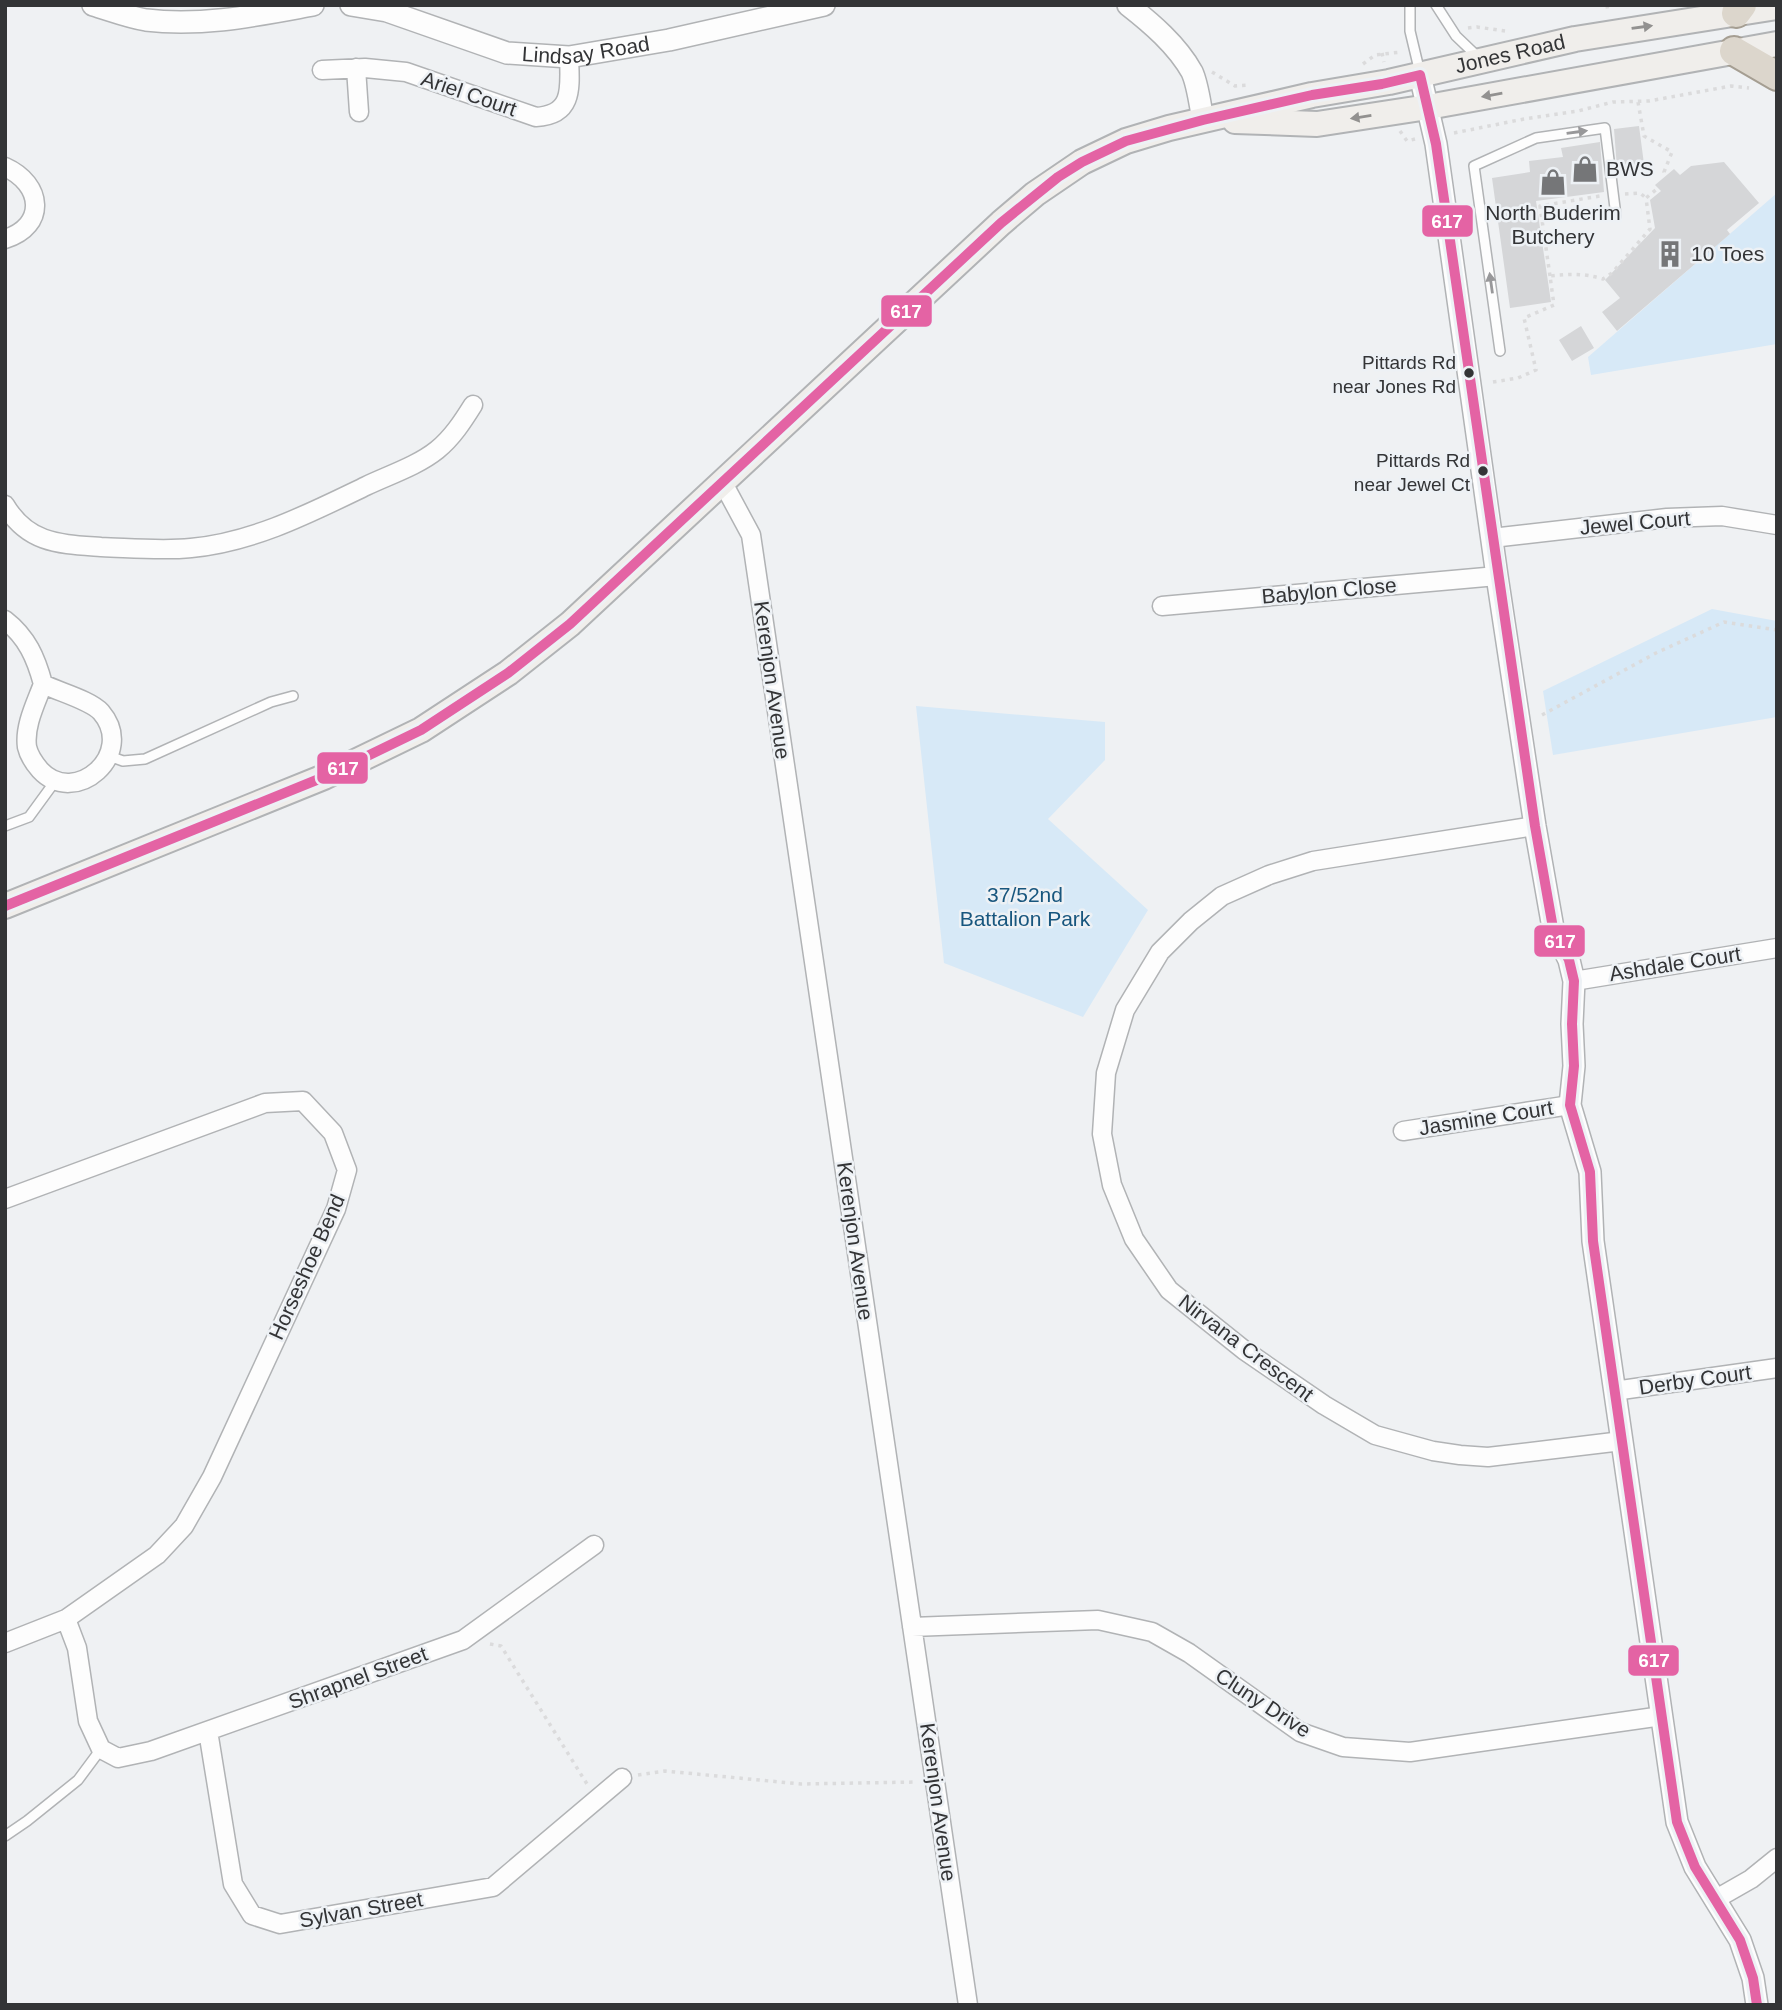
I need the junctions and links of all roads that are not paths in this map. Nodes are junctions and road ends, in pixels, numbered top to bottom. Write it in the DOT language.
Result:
graph roads {
  1 [pos="93,5"];
  2 [pos="313,5"];
  3 [pos="351,5"];
  4 [pos="824,5"];
  5 [pos="1128,5"];
  6 [pos="1410,5"];
  7 [pos="1436,5"];
  8 [pos="1777,7"];
  9 [pos="1739,9"];
  10 [pos="1777,44"];
  11 [pos="1734,51"];
  12 [pos="569,57"];
  13 [pos="1482,60"];
  14 [pos="356,68"];
  15 [pos="322,70"];
  16 [pos="1420,75"];
  17 [pos="1777,76"];
  18 [pos="1428,107"];
  19 [pos="359,112"];
  20 [pos="1203,120"];
  21 [pos="5,167"];
  22 [pos="1616,216"];
  23 [pos="5,239"];
  24 [pos="1500,351"];
  25 [pos="473,405"];
  26 [pos="723,483"];
  27 [pos="7,514"];
  28 [pos="1777,525"];
  29 [pos="1492,538"];
  30 [pos="1497,576"];
  31 [pos="1161,606"];
  32 [pos="5,620"];
  33 [pos="43,684"];
  34 [pos="293,696"];
  35 [pos="109,756"];
  36 [pos="56,780"];
  37 [pos="5,826"];
  38 [pos="1535,826"];
  39 [pos="5,906"];
  40 [pos="1777,948"];
  41 [pos="1574,981"];
  42 [pos="1570,1105"];
  43 [pos="1402,1131"];
  44 [pos="5,1199"];
  45 [pos="1777,1368"];
  46 [pos="1614,1391"];
  47 [pos="1622,1441"];
  48 [pos="594,1545"];
  49 [pos="66,1619"];
  50 [pos="912,1627"];
  51 [pos="5,1643"];
  52 [pos="1662,1716"];
  53 [pos="208,1731"];
  54 [pos="101,1749"];
  55 [pos="622,1778"];
  56 [pos="5,1836"];
  57 [pos="1777,1858"];
  58 [pos="1716,1899"];
  59 [pos="968,2005"];
  60 [pos="1757,2005"];
  1 -- 2 [label="street"];
  3 -- 12 [label="street, Lindsay Road"];
  4 -- 12 [label="street, Lindsay Road"];
  5 -- 20 [label="street"];
  6 -- 16 [label="lane"];
  7 -- 13 [label="lane"];
  8 -- 9 [label="main road, Jones Road"];
  13 -- 9 [label="main road, Jones Road, one-way"];
  10 -- 11 [label="main road, Jones Road"];
  11 -- 17 [label="highway"];
  11 -- 18 [label="main road, Jones Road, one-way"];
  12 -- 14 [label="street, Ariel Court"];
  13 -- 16 [label="main road, Jones Road"];
  14 -- 15 [label="street, Ariel Court"];
  14 -- 19 [label="street"];
  16 -- 18 [label="street"];
  16 -- 20 [label="main road, Jones Road"];
  18 -- 20 [label="main road, Jones Road, one-way"];
  18 -- 29 [label="street"];
  20 -- 26 [label="main road, Jones Road"];
  21 -- 23 [label="street"];
  24 -- 22 [label="lane, one-way"];
  25 -- 27 [label="street"];
  26 -- 39 [label="main road, Jones Road"];
  26 -- 50 [label="street, Kerenjon Avenue"];
  28 -- 29 [label="street, Jewel Court"];
  29 -- 30 [label="street"];
  30 -- 31 [label="street, Babylon Close"];
  30 -- 38 [label="street"];
  32 -- 33 [label="street"];
  33 -- 35 [label="street"];
  33 -- 36 [label="street"];
  34 -- 35 [label="lane"];
  35 -- 36 [label="street"];
  36 -- 37 [label="lane"];
  38 -- 41 [label="street"];
  38 -- 47 [label="street, Nirvana Crescent"];
  40 -- 41 [label="street, Ashdale Court"];
  41 -- 42 [label="street"];
  42 -- 43 [label="street, Jasmine Court"];
  42 -- 46 [label="street"];
  44 -- 49 [label="street, Horseshoe Bend"];
  45 -- 46 [label="street, Derby Court"];
  46 -- 47 [label="street"];
  47 -- 52 [label="street"];
  48 -- 53 [label="street, Shrapnel Street"];
  49 -- 51 [label="street, Horseshoe Bend"];
  49 -- 54 [label="street"];
  50 -- 52 [label="street, Cluny Drive"];
  50 -- 59 [label="street, Kerenjon Avenue"];
  52 -- 58 [label="street"];
  53 -- 54 [label="street, Shrapnel Street"];
  53 -- 55 [label="street, Sylvan Street"];
  54 -- 56 [label="lane"];
  57 -- 58 [label="street"];
  58 -- 60 [label="street"];
}
